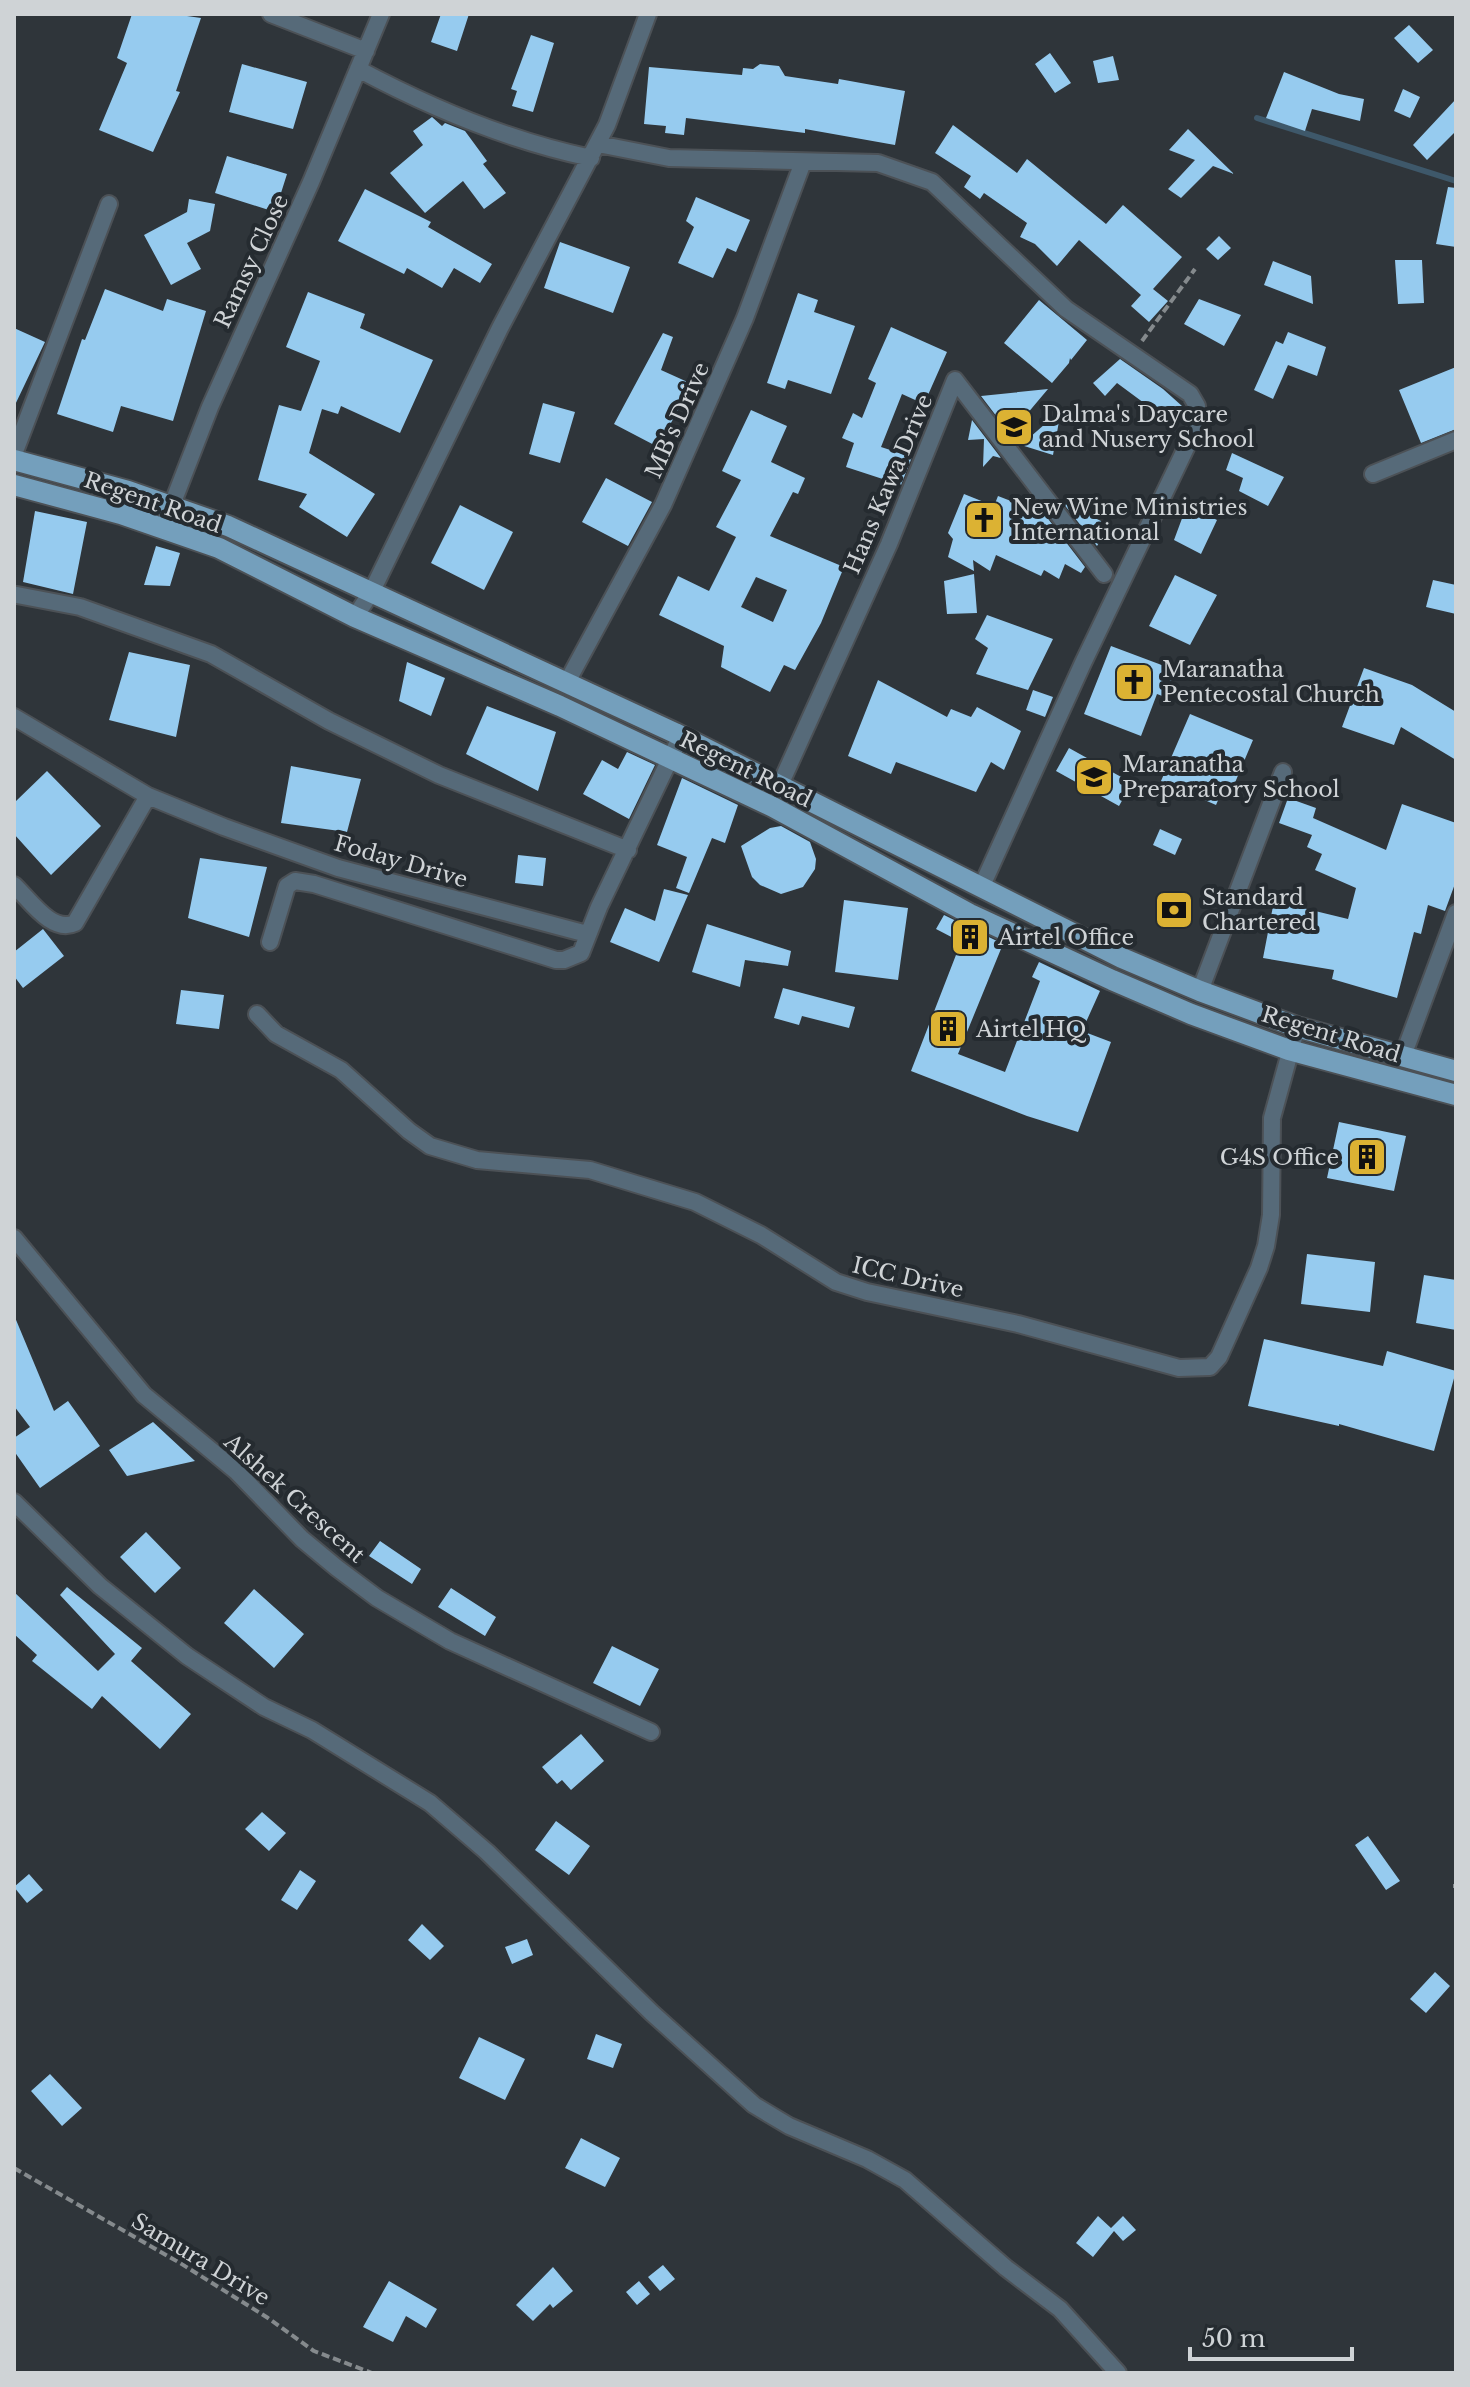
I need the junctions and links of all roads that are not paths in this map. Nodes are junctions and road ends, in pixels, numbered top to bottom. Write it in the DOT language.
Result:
graph roads {
  1 [pos="271,14"];
  2 [pos="381,14"];
  3 [pos="648,14"];
  4 [pos="366,51"];
  5 [pos="358,69"];
  6 [pos="594,151"];
  7 [pos="803,162"];
  8 [pos="109,204"];
  9 [pos="1456,440"];
  10 [pos="14,457"];
  11 [pos="1373,474"];
  12 [pos="14,485"];
  13 [pos="171,505"];
  14 [pos="163,528"];
  15 [pos="1104,574"];
  16 [pos="372,591"];
  17 [pos="17,595"];
  18 [pos="355,617"];
  19 [pos="566,684"];
  20 [pos="14,717"];
  21 [pos="681,736"];
  22 [pos="670,758"];
  23 [pos="1283,772"];
  24 [pos="780,785"];
  25 [pos="148,796"];
  26 [pos="628,850"];
  27 [pos="14,885"];
  28 [pos="981,888"];
  29 [pos="1456,913"];
  30 [pos="587,934"];
  31 [pos="270,942"];
  32 [pos="1099,947"];
  33 [pos="1090,970"];
  34 [pos="1200,991"];
  35 [pos="257,1014"];
  36 [pos="1297,1027"];
  37 [pos="1289,1050"];
  38 [pos="1403,1056"];
  39 [pos="1456,1071"];
  40 [pos="1456,1095"];
  41 [pos="14,1238"];
  42 [pos="14,1502"];
  43 [pos="651,1732"];
  44 [pos="1118,2373"];
  1 -- 4 [label="street"];
  2 -- 4 [label="street, Ramsy Close"];
  3 -- 6 [label="street"];
  4 -- 5 [label="street, Ramsy Close"];
  5 -- 6 [label="street"];
  5 -- 13 [label="street, Ramsy Close"];
  6 -- 7 [label="street"];
  6 -- 16 [label="street"];
  7 -- 19 [label="street, MB's Drive"];
  7 -- 28 [label="street"];
  8 -- 10 [label="street"];
  9 -- 11 [label="street"];
  10 -- 13 [label="main road, Regent Road"];
  12 -- 14 [label="main road, Regent Road"];
  13 -- 14 [label="street, Ramsy Close"];
  13 -- 16 [label="main road, Regent Road"];
  14 -- 18 [label="main road, Regent Road"];
  15 -- 24 [label="street, Hans Kawa Drive"];
  16 -- 18 [label="street"];
  16 -- 19 [label="main road, Regent Road"];
  17 -- 26 [label="street"];
  18 -- 22 [label="main road, Regent Road"];
  19 -- 21 [label="main road, Regent Road"];
  20 -- 25 [label="street, Foday Drive"];
  21 -- 22 [label="street"];
  21 -- 24 [label="main road, Regent Road"];
  22 -- 26 [label="street"];
  22 -- 33 [label="main road, Regent Road"];
  23 -- 34 [label="street"];
  24 -- 28 [label="main road, Regent Road"];
  25 -- 27 [label="street"];
  25 -- 30 [label="street, Foday Drive"];
  26 -- 30 [label="street"];
  28 -- 32 [label="main road, Regent Road"];
  29 -- 38 [label="street"];
  30 -- 31 [label="street"];
  32 -- 33 [label="main road"];
  32 -- 34 [label="main road, Regent Road"];
  33 -- 37 [label="main road, Regent Road"];
  34 -- 36 [label="main road, Regent Road"];
  35 -- 37 [label="street, ICC Drive"];
  36 -- 37 [label="street, ICC Drive"];
  36 -- 38 [label="main road, Regent Road"];
  37 -- 40 [label="main road, Regent Road"];
  38 -- 39 [label="main road, Regent Road"];
  41 -- 43 [label="street, Alshek Crescent"];
  42 -- 44 [label="street"];
}
